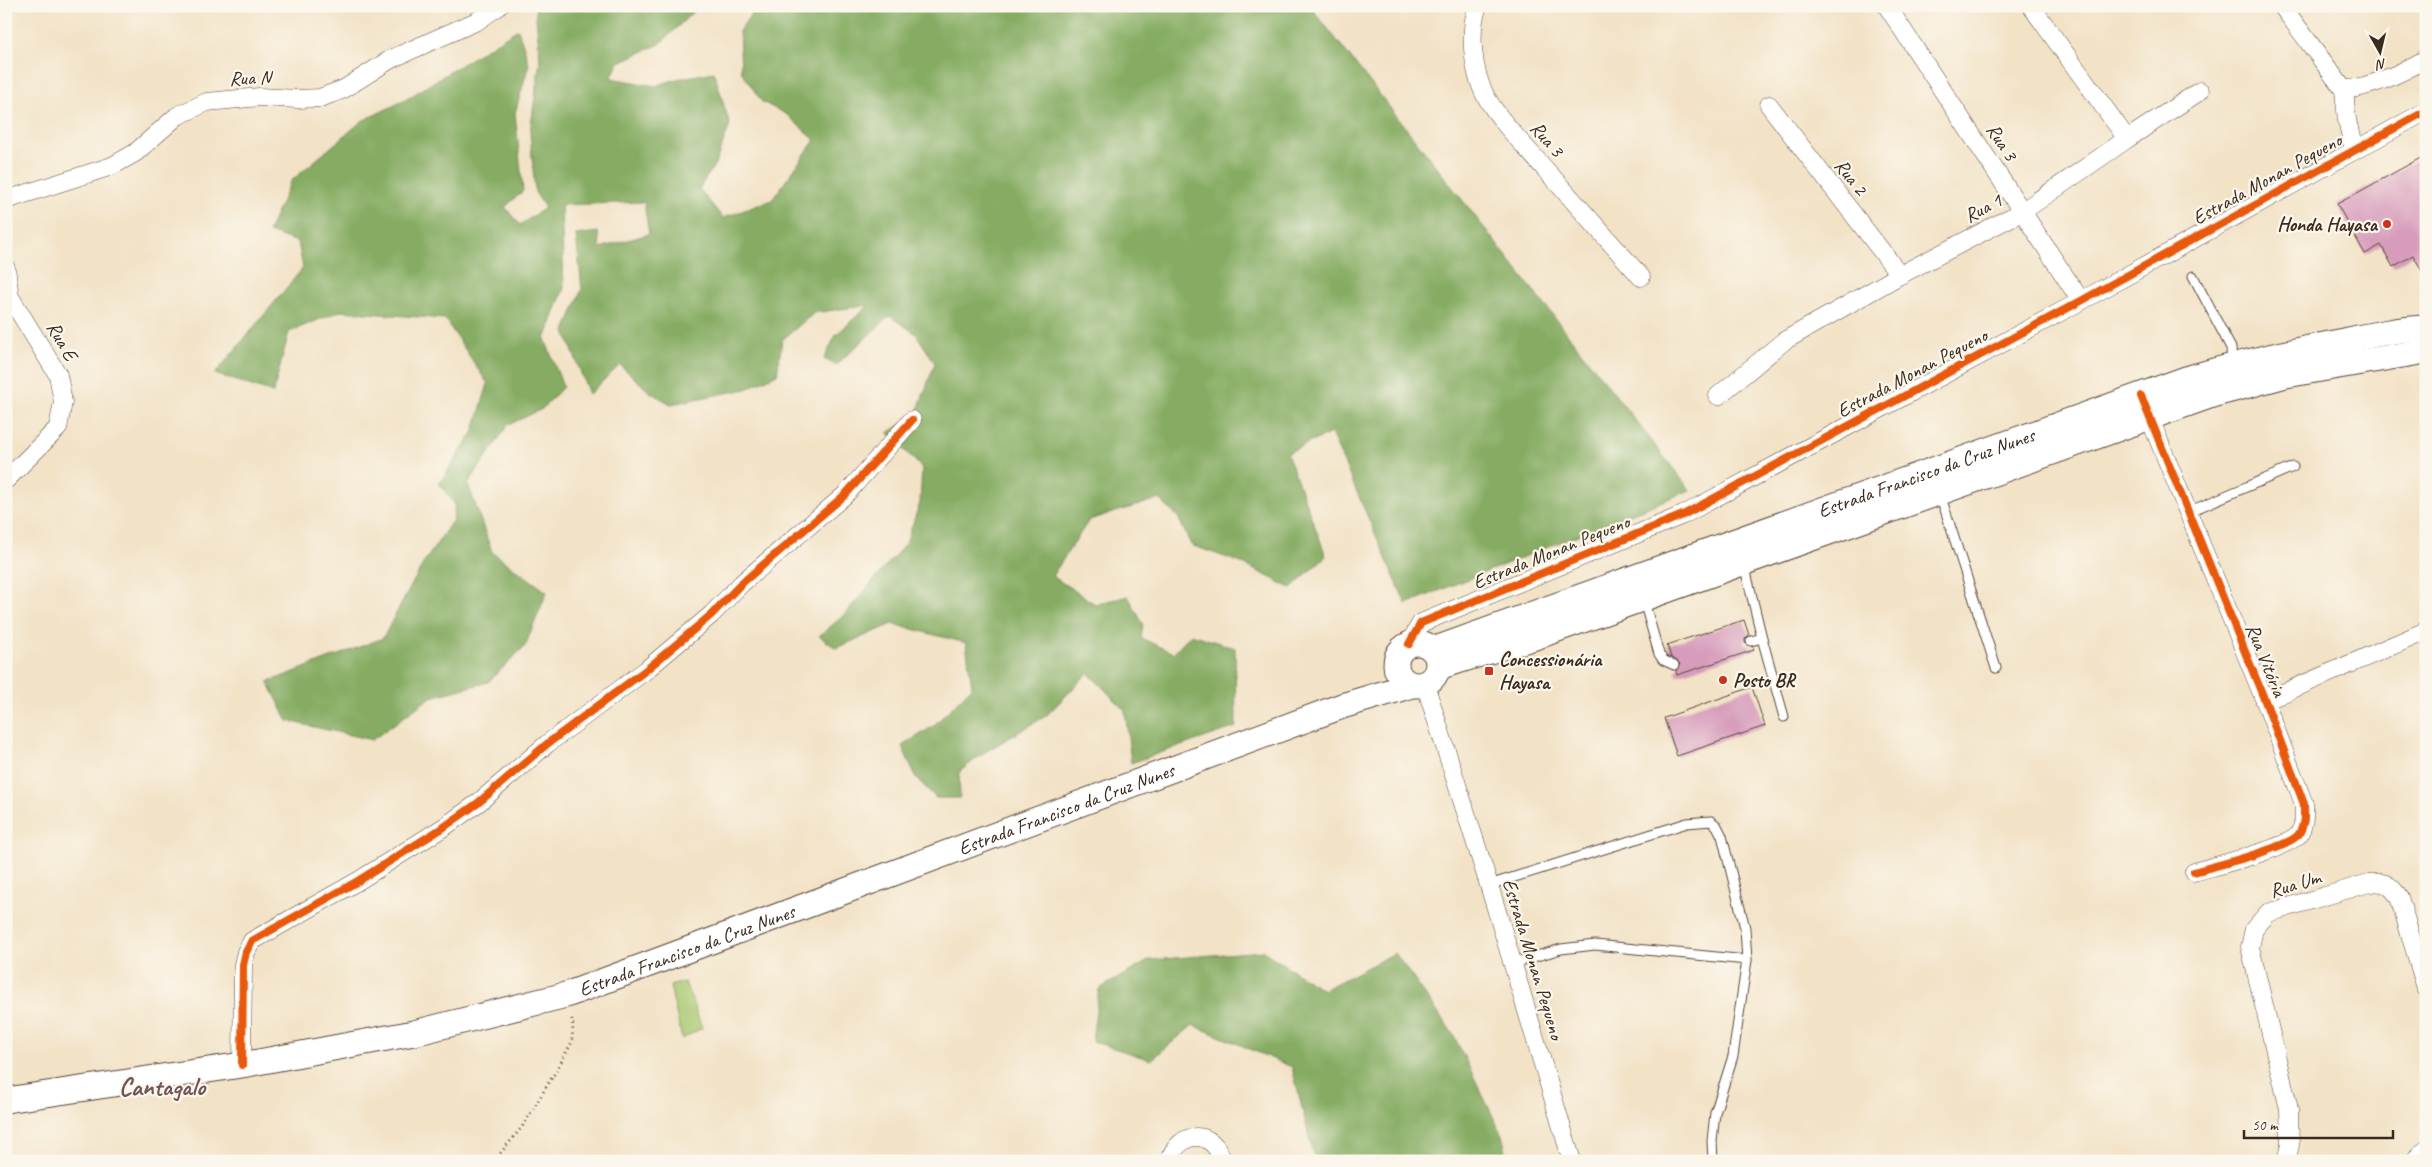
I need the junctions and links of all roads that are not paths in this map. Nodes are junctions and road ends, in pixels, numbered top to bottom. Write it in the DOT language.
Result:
graph roads {
  1 [pos="499,6"];
  2 [pos="1478,6"];
  3 [pos="1888,6"];
  4 [pos="2031,6"];
  5 [pos="2282,6"];
  6 [pos="2426,59"];
  7 [pos="2344,90"];
  8 [pos="2200,91"];
  9 [pos="1769,105"];
  10 [pos="2426,111"];
  11 [pos="2127,139"];
  12 [pos="2354,150"];
  13 [pos="6,200"];
  14 [pos="2023,211"];
  15 [pos="6,268"];
  16 [pos="1900,275"];
  17 [pos="2193,276"];
  18 [pos="1641,277"];
  19 [pos="2081,301"];
  20 [pos="2426,328"];
  21 [pos="2426,351"];
  22 [pos="2232,365"];
  23 [pos="1718,396"];
  24 [pos="2145,407"];
  25 [pos="912,420"];
  26 [pos="2293,467"];
  27 [pos="6,480"];
  28 [pos="1936,482"];
  29 [pos="2188,512"];
  30 [pos="1740,551"];
  31 [pos="1640,587"];
  32 [pos="2426,632"];
  33 [pos="1762,638"];
  34 [pos="1751,642"];
  35 [pos="1403,654"];
  36 [pos="1674,665"];
  37 [pos="1996,668"];
  38 [pos="1427,672"];
  39 [pos="2265,701"];
  40 [pos="1342,706"];
  41 [pos="1784,717"];
  42 [pos="2194,872"];
  43 [pos="1489,885"];
  44 [pos="1747,960"];
  45 [pos="1512,963"];
  46 [pos="2426,988"];
  47 [pos="242,1065"];
  48 [pos="6,1100"];
  49 [pos="2426,1150"];
  50 [pos="1169,1161"];
  51 [pos="1222,1161"];
  52 [pos="1572,1161"];
  53 [pos="1713,1161"];
  54 [pos="2286,1161"];
  55 [pos="2414,1161"];
  1 -- 13 [label="street, Rua N"];
  2 -- 18 [label="street, Rua 3"];
  3 -- 14 [label="street, Rua 3"];
  4 -- 11 [label="street"];
  5 -- 7 [label="street"];
  6 -- 7 [label="street"];
  7 -- 12 [label="street"];
  8 -- 11 [label="street, Rua 1"];
  9 -- 16 [label="street, Rua 2"];
  10 -- 12 [label="street, Estrada Monan Pequeno"];
  11 -- 14 [label="street, Rua 1"];
  12 -- 19 [label="street, Estrada Monan Pequeno"];
  14 -- 16 [label="street, Rua 1"];
  14 -- 19 [label="street, Rua 3"];
  15 -- 27 [label="street, Rua E"];
  16 -- 23 [label="street, Rua 1"];
  17 -- 22 [label="lane"];
  19 -- 35 [label="street, Estrada Monan Pequeno"];
  20 -- 22 [label="main road, Estrada Francisco da Cruz Nunes"];
  21 -- 24 [label="main road, Estrada Francisco da Cruz Nunes"];
  22 -- 24 [label="main road, Estrada Francisco da Cruz Nunes"];
  24 -- 28 [label="main road, Estrada Francisco da Cruz Nunes"];
  24 -- 29 [label="street, Rua Vitória"];
  25 -- 47 [label="street"];
  26 -- 29 [label="lane"];
  28 -- 30 [label="main road, Estrada Francisco da Cruz Nunes"];
  28 -- 37 [label="lane"];
  29 -- 39 [label="street, Rua Vitória"];
  30 -- 31 [label="main road, Estrada Francisco da Cruz Nunes"];
  30 -- 33 [label="lane"];
  31 -- 36 [label="lane"];
  31 -- 38 [label="main road, Estrada Francisco da Cruz Nunes"];
  32 -- 39 [label="street"];
  33 -- 34 [label="lane"];
  33 -- 41 [label="lane"];
  35 -- 38 [label="main road"];
  35 -- 38 [label="main road"];
  35 -- 40 [label="main road, Estrada Francisco da Cruz Nunes"];
  38 -- 40 [label="main road, Estrada Francisco da Cruz Nunes"];
  38 -- 43 [label="street, Estrada Monan Pequeno"];
  39 -- 42 [label="street, Rua Vitória"];
  40 -- 47 [label="main road, Estrada Francisco da Cruz Nunes"];
  43 -- 44 [label="lane"];
  43 -- 45 [label="street, Estrada Monan Pequeno"];
  44 -- 45 [label="lane"];
  44 -- 53 [label="lane"];
  45 -- 52 [label="street, Estrada Monan Pequeno"];
  46 -- 54 [label="street, Rua Um"];
  47 -- 48 [label="main road, Estrada Francisco da Cruz Nunes"];
  49 -- 55 [label="street"];
  50 -- 51 [label="street"];
}
